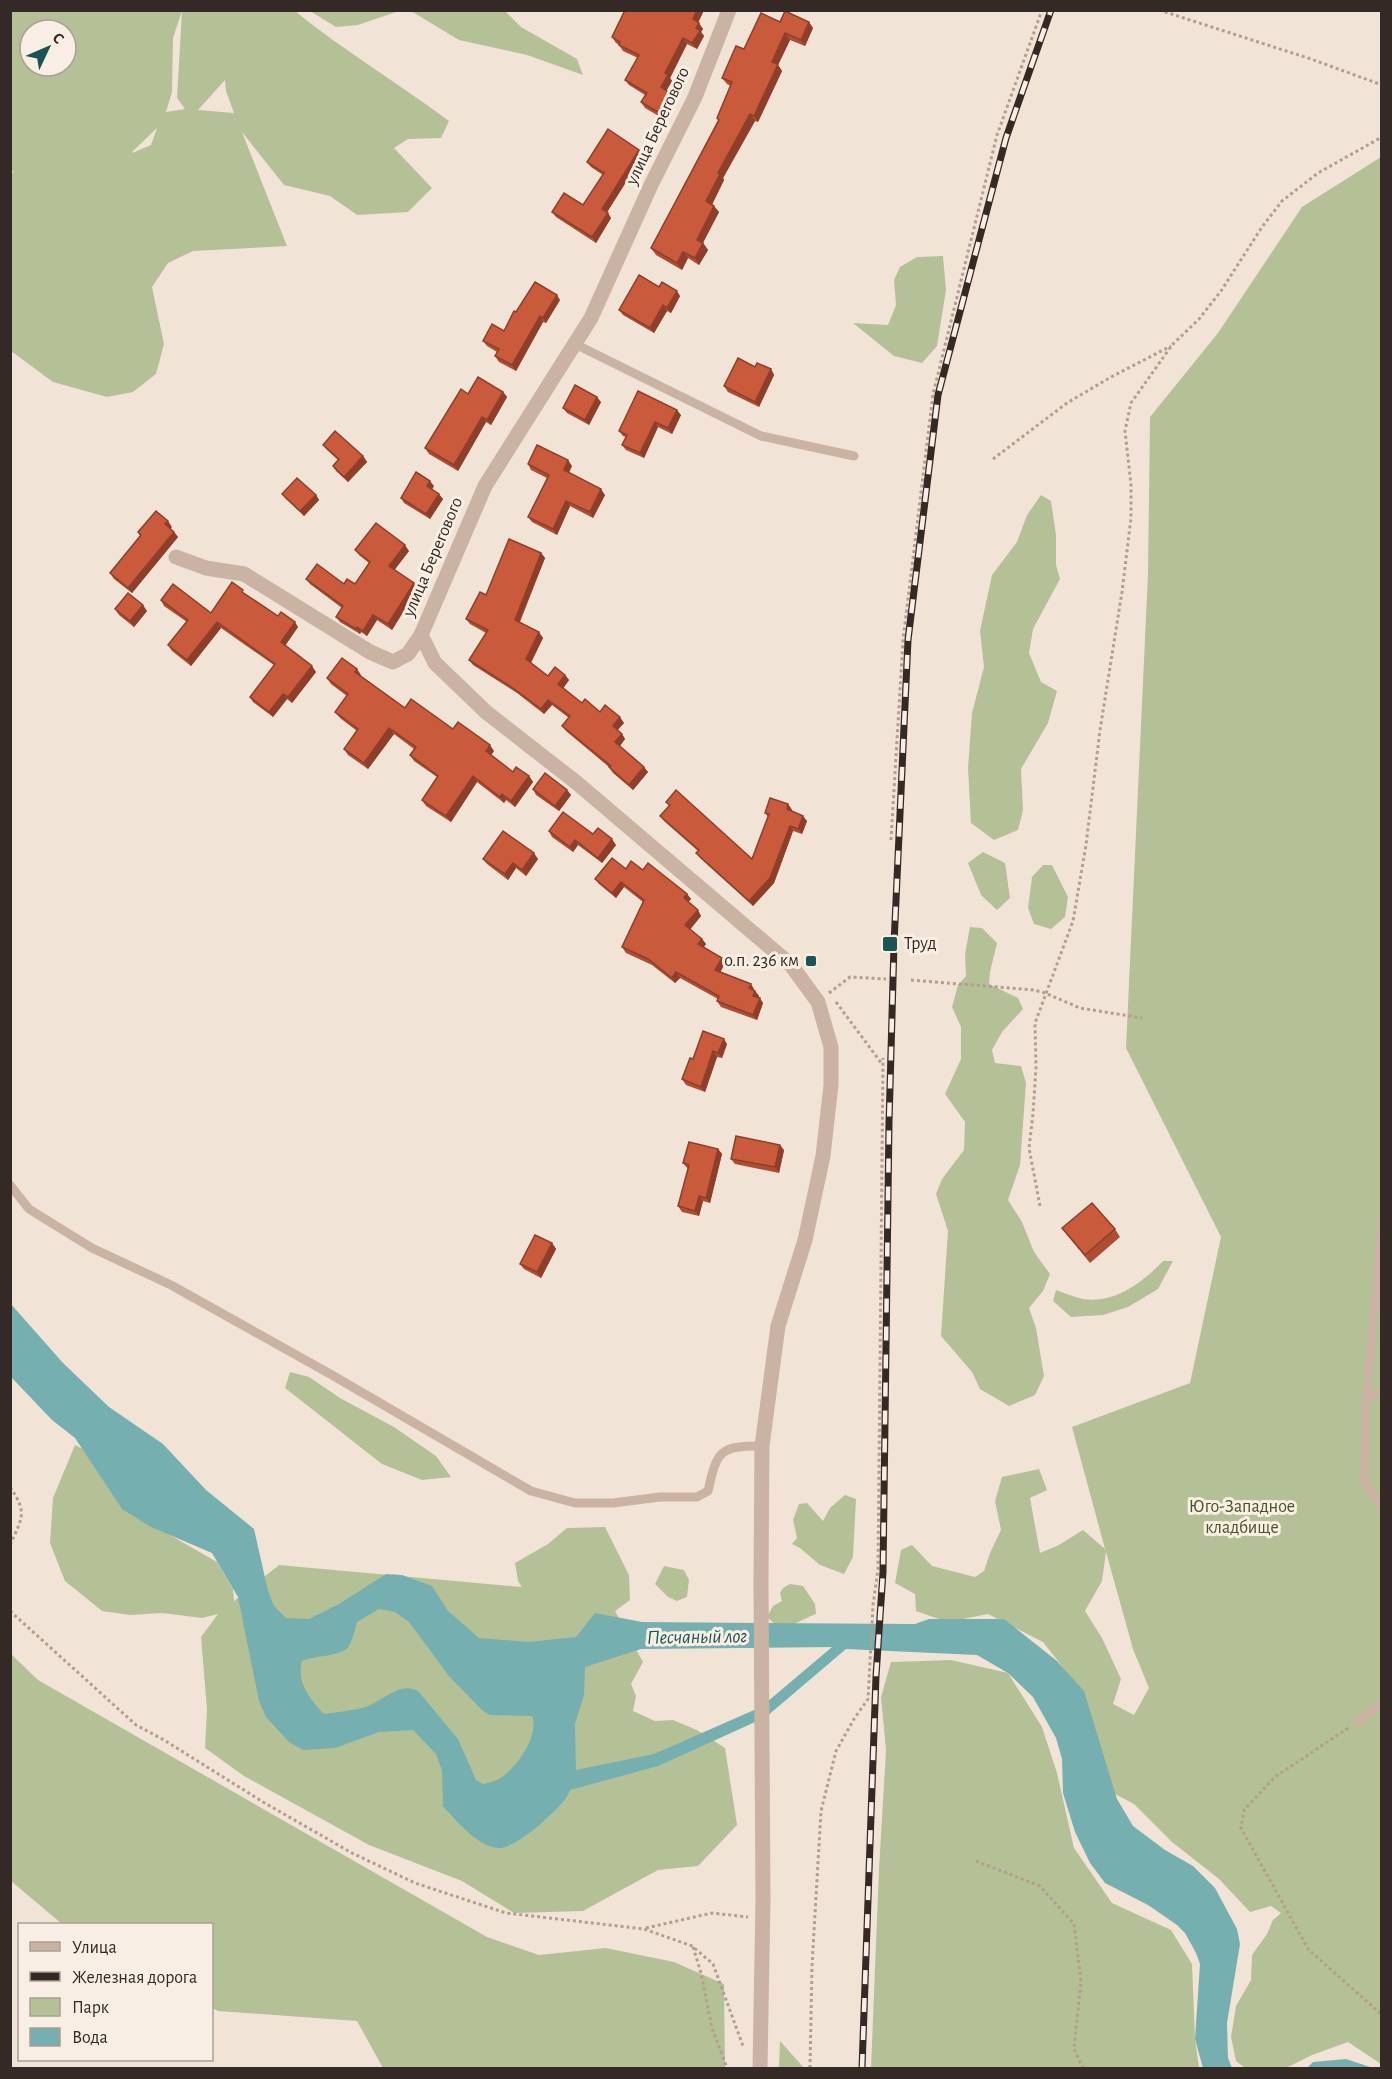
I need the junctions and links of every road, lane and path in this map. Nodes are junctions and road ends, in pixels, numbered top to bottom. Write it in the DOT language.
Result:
graph roads {
  1 [pos="729,10"];
  2 [pos="1042,10"];
  3 [pos="1159,10"];
  4 [pos="1382,85"];
  5 [pos="1382,137"];
  6 [pos="575,344"];
  7 [pos="1172,345"];
  8 [pos="854,456"];
  9 [pos="993,459"];
  10 [pos="176,557"];
  11 [pos="421,635"];
  12 [pos="891,840"];
  13 [pos="886,978"];
  14 [pos="911,980"];
  15 [pos="1045,993"];
  16 [pos="818,1002"];
  17 [pos="836,1002"];
  18 [pos="1142,1018"];
  19 [pos="883,1058"];
  20 [pos="883,1066"];
  21 [pos="10,1185"];
  22 [pos="1040,1206"];
  23 [pos="1382,1220"];
  24 [pos="1382,1390"];
  25 [pos="1366,1401"];
  26 [pos="762,1446"];
  27 [pos="10,1487"];
  28 [pos="1382,1508"];
  29 [pos="10,1545"];
  30 [pos="10,1611"];
  31 [pos="1382,1704"];
  32 [pos="1357,1722"];
  33 [pos="976,1861"];
  34 [pos="762,1918"];
  35 [pos="644,1929"];
  36 [pos="692,1946"];
  37 [pos="1382,2015"];
  38 [pos="744,2050"];
  39 [pos="727,2068"];
  40 [pos="760,2068"];
  41 [pos="810,2068"];
  42 [pos="1083,2068"];
  1 -- 6 [label="street, улица Берегового"];
  2 -- 12 [label="path"];
  3 -- 4 [label="path"];
  5 -- 7 [label="path"];
  6 -- 8 [label="lane"];
  6 -- 11 [label="street, улица Берегового"];
  7 -- 9 [label="path"];
  7 -- 15 [label="path"];
  10 -- 11 [label="street"];
  11 -- 16 [label="street, улица Берегового"];
  13 -- 16 [label="path"];
  14 -- 15 [label="path"];
  15 -- 18 [label="path"];
  15 -- 22 [label="path"];
  16 -- 26 [label="street"];
  17 -- 20 [label="path"];
  19 -- 20 [label="path"];
  20 -- 41 [label="path"];
  21 -- 26 [label="lane"];
  23 -- 25 [label="lane"];
  24 -- 25 [label="lane"];
  25 -- 28 [label="lane"];
  26 -- 34 [label="street"];
  27 -- 29 [label="path"];
  30 -- 35 [label="path"];
  31 -- 32 [label="lane"];
  32 -- 37 [label="path"];
  33 -- 42 [label="path"];
  34 -- 35 [label="path"];
  34 -- 40 [label="street"];
  35 -- 36 [label="path"];
  36 -- 38 [label="path"];
  36 -- 39 [label="path"];
}
